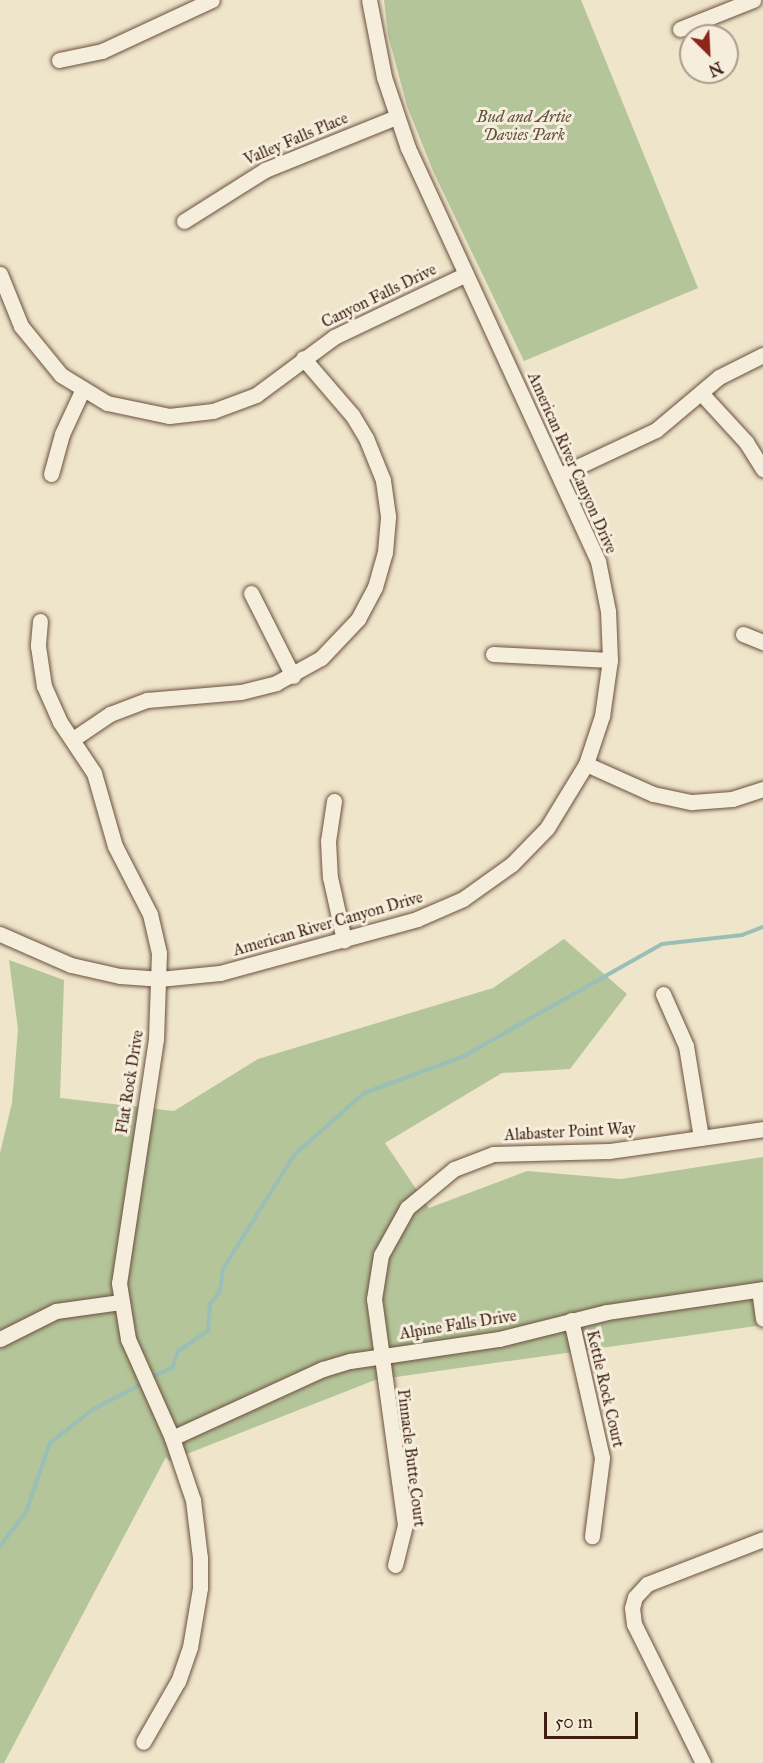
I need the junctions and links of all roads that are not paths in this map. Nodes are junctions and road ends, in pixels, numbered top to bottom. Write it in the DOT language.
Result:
graph roads {
  1 [pos="212,0"];
  2 [pos="369,0"];
  3 [pos="753,0"];
  4 [pos="693,24"];
  5 [pos="59,60"];
  6 [pos="396,117"];
  7 [pos="184,221"];
  8 [pos="0,274"];
  9 [pos="466,274"];
  10 [pos="763,355"];
  11 [pos="303,358"];
  12 [pos="82,391"];
  13 [pos="701,393"];
  14 [pos="763,469"];
  15 [pos="51,474"];
  16 [pos="560,475"];
  17 [pos="251,593"];
  18 [pos="40,621"];
  19 [pos="742,634"];
  20 [pos="763,642"];
  21 [pos="493,654"];
  22 [pos="610,660"];
  23 [pos="293,676"];
  24 [pos="73,739"];
  25 [pos="586,764"];
  26 [pos="763,789"];
  27 [pos="334,801"];
  28 [pos="0,934"];
  29 [pos="344,940"];
  30 [pos="159,979"];
  31 [pos="663,994"];
  32 [pos="763,1129"];
  33 [pos="701,1138"];
  34 [pos="761,1290"];
  35 [pos="120,1302"];
  36 [pos="763,1319"];
  37 [pos="571,1320"];
  38 [pos="0,1340"];
  39 [pos="380,1356"];
  40 [pos="172,1438"];
  41 [pos="591,1536"];
  42 [pos="763,1539"];
  43 [pos="395,1564"];
  44 [pos="143,1742"];
  45 [pos="703,1763"];
  1 -- 5 [label="street"];
  2 -- 6 [label="street, American River Canyon Drive"];
  3 -- 4 [label="street"];
  6 -- 7 [label="street, Valley Falls Place"];
  6 -- 9 [label="street, American River Canyon Drive"];
  8 -- 12 [label="street, Canyon Falls Drive"];
  9 -- 11 [label="street, Canyon Falls Drive"];
  9 -- 16 [label="street, American River Canyon Drive"];
  10 -- 13 [label="street"];
  11 -- 12 [label="street, Canyon Falls Drive"];
  11 -- 23 [label="street"];
  12 -- 15 [label="street"];
  13 -- 14 [label="street"];
  13 -- 16 [label="street"];
  16 -- 22 [label="street, American River Canyon Drive"];
  17 -- 23 [label="street"];
  18 -- 24 [label="street, Flat Rock Drive"];
  19 -- 20 [label="street"];
  21 -- 22 [label="street"];
  22 -- 25 [label="street, American River Canyon Drive"];
  23 -- 24 [label="street"];
  24 -- 30 [label="street, Flat Rock Drive"];
  25 -- 26 [label="street"];
  25 -- 29 [label="street, American River Canyon Drive"];
  27 -- 29 [label="street"];
  28 -- 30 [label="street, American River Canyon Drive"];
  29 -- 30 [label="street, American River Canyon Drive"];
  30 -- 35 [label="street, Flat Rock Drive"];
  31 -- 33 [label="street"];
  32 -- 33 [label="street, Alabaster Point Way"];
  33 -- 39 [label="street, Alabaster Point Way"];
  34 -- 36 [label="street"];
  34 -- 37 [label="street, Alpine Falls Drive"];
  35 -- 38 [label="street"];
  35 -- 40 [label="street, Flat Rock Drive"];
  37 -- 39 [label="street, Alpine Falls Drive"];
  37 -- 41 [label="street, Kettle Rock Court"];
  39 -- 40 [label="street, Alpine Falls Drive"];
  39 -- 43 [label="street, Pinnacle Butte Court"];
  40 -- 44 [label="street, Flat Rock Drive"];
  42 -- 45 [label="street"];
}
